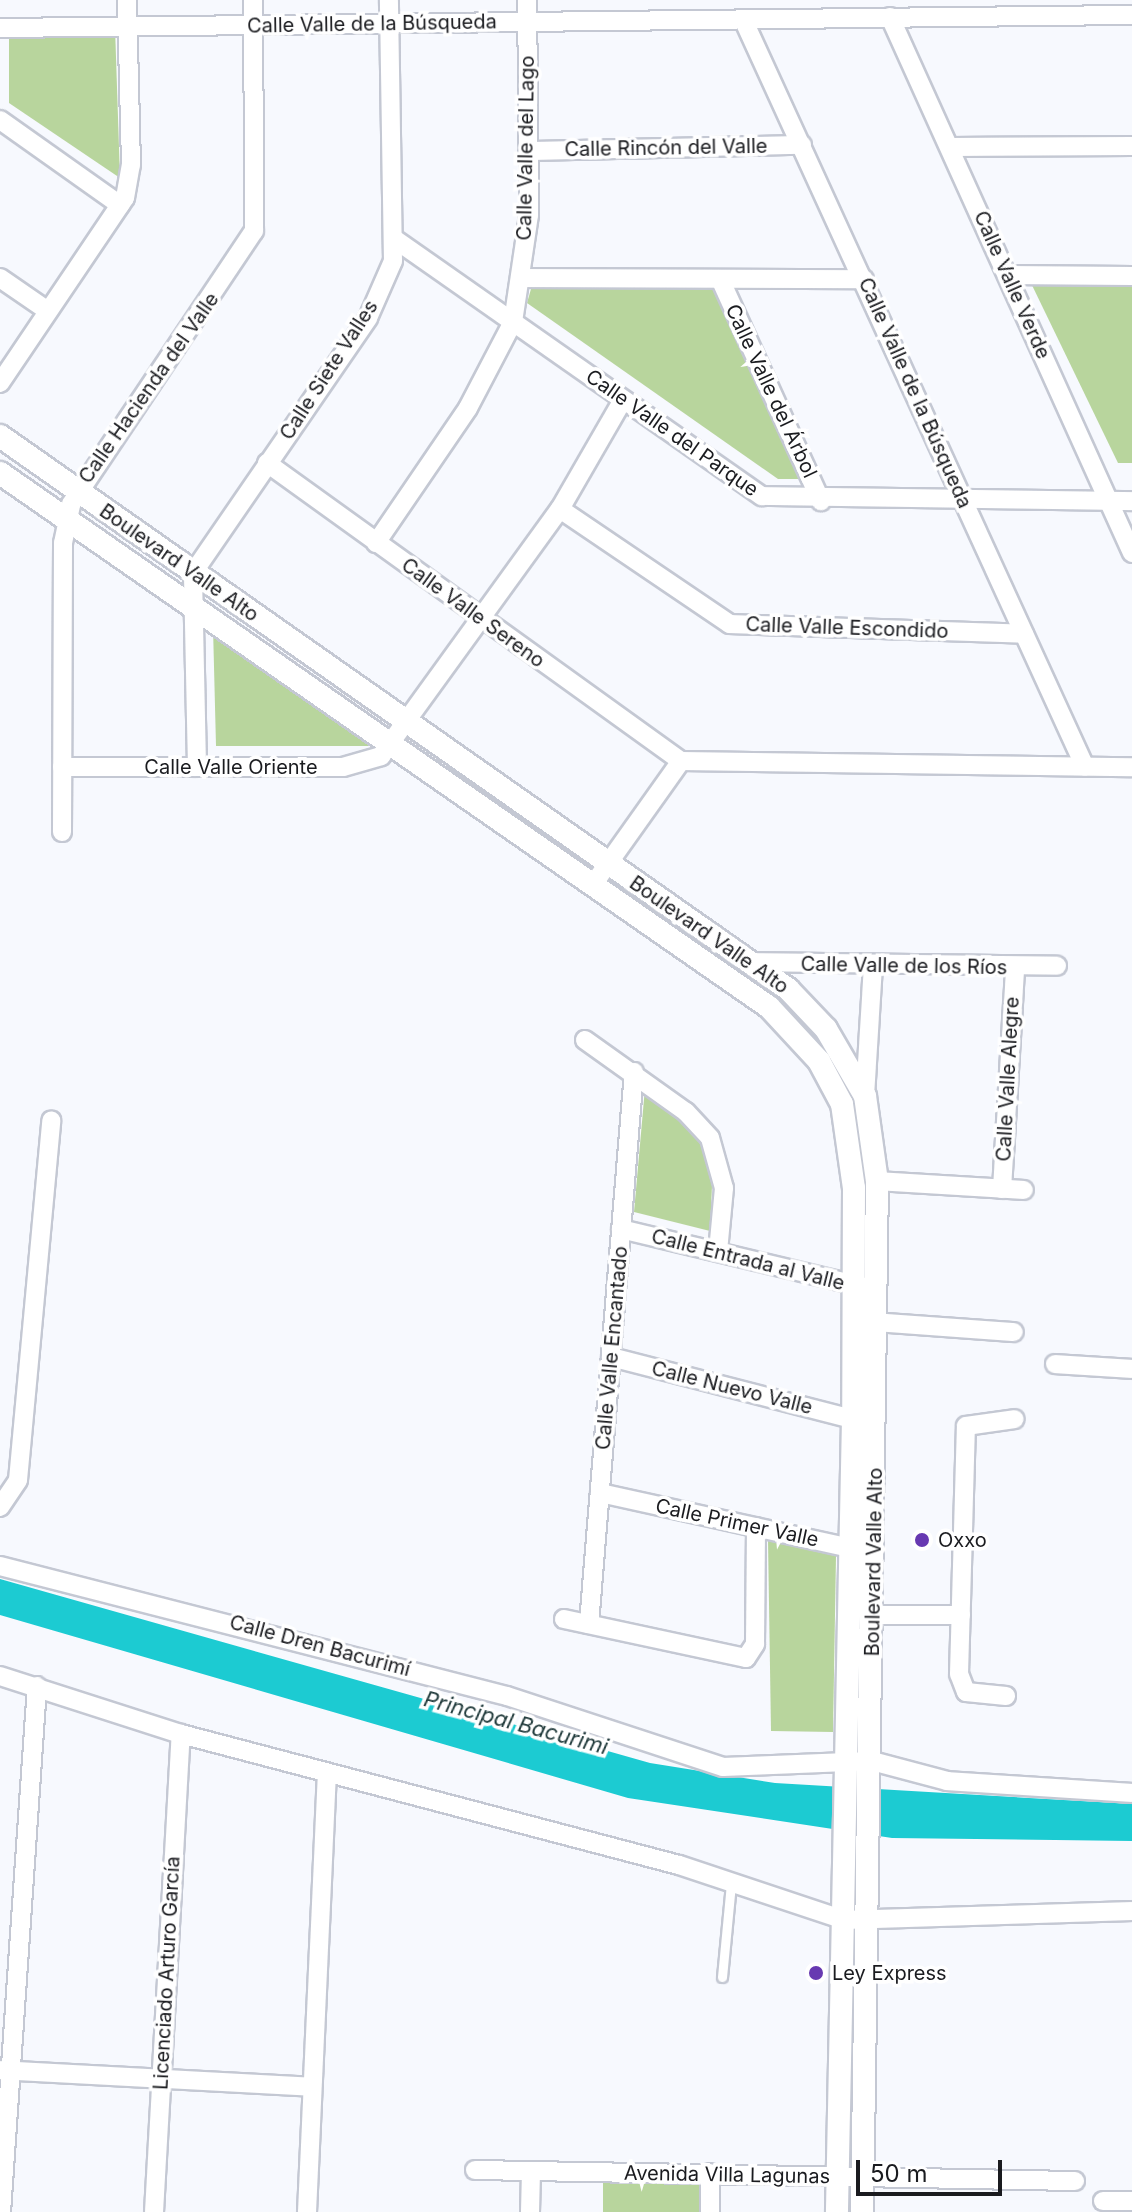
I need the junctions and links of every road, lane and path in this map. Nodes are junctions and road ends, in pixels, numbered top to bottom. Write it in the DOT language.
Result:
graph roads {
  1 [pos="127,0"];
  2 [pos="253,0"];
  3 [pos="389,0"];
  4 [pos="527,0"];
  5 [pos="1048,8"];
  6 [pos="915,9"];
  7 [pos="1132,15"];
  8 [pos="890,17"];
  9 [pos="743,19"];
  10 [pos="527,22"];
  11 [pos="389,23"];
  12 [pos="253,25"];
  13 [pos="127,26"];
  14 [pos="0,28"];
  15 [pos="0,120"];
  16 [pos="802,145"];
  17 [pos="1132,146"];
  18 [pos="952,147"];
  19 [pos="530,151"];
  20 [pos="120,205"];
  21 [pos="396,240"];
  22 [pos="1007,275"];
  23 [pos="1132,276"];
  24 [pos="0,278"];
  25 [pos="522,278"];
  26 [pos="864,279"];
  27 [pos="721,281"];
  28 [pos="48,311"];
  29 [pos="513,322"];
  30 [pos="0,383"];
  31 [pos="623,400"];
  32 [pos="0,436"];
  33 [pos="267,463"];
  34 [pos="0,473"];
  35 [pos="77,491"];
  36 [pos="821,501"];
  37 [pos="1132,501"];
  38 [pos="964,502"];
  39 [pos="1109,502"];
  40 [pos="560,509"];
  41 [pos="67,519"];
  42 [pos="376,543"];
  43 [pos="1132,553"];
  44 [pos="193,573"];
  45 [pos="195,608"];
  46 [pos="481,619"];
  47 [pos="1024,634"];
  48 [pos="408,725"];
  49 [pos="392,744"];
  50 [pos="681,761"];
  51 [pos="62,767"];
  52 [pos="197,767"];
  53 [pos="1085,767"];
  54 [pos="1132,767"];
  55 [pos="62,832"];
  56 [pos="602,873"];
  57 [pos="750,962"];
  58 [pos="873,966"];
  59 [pos="1057,966"];
  60 [pos="1015,969"];
  61 [pos="585,1040"];
  62 [pos="634,1072"];
  63 [pos="865,1096"];
  64 [pos="51,1121"];
  65 [pos="877,1181"];
  66 [pos="1002,1189"];
  67 [pos="1024,1190"];
  68 [pos="621,1229"];
  69 [pos="718,1252"];
  70 [pos="853,1285"];
  71 [pos="876,1289"];
  72 [pos="874,1322"];
  73 [pos="1014,1332"];
  74 [pos="611,1357"];
  75 [pos="1055,1364"];
  76 [pos="1132,1369"];
  77 [pos="853,1419"];
  78 [pos="1015,1419"];
  79 [pos="600,1493"];
  80 [pos="0,1507"];
  81 [pos="756,1527"];
  82 [pos="850,1548"];
  83 [pos="874,1554"];
  84 [pos="0,1566"];
  85 [pos="873,1615"];
  86 [pos="961,1615"];
  87 [pos="564,1619"];
  88 [pos="589,1624"];
  89 [pos="0,1676"];
  90 [pos="37,1686"];
  91 [pos="1006,1696"];
  92 [pos="181,1734"];
  93 [pos="871,1768"];
  94 [pos="848,1769"];
  95 [pos="327,1773"];
  96 [pos="1132,1793"];
  97 [pos="857,1878"];
  98 [pos="731,1883"];
  99 [pos="1132,1911"];
  100 [pos="844,1920"];
  101 [pos="869,1922"];
  102 [pos="722,1977"];
  103 [pos="5,2070"];
  104 [pos="160,2074"];
  105 [pos="312,2087"];
  106 [pos="475,2170"];
  107 [pos="531,2171"];
  108 [pos="710,2173"];
  109 [pos="862,2177"];
  110 [pos="838,2178"];
  111 [pos="1075,2181"];
  112 [pos="1103,2201"];
  113 [pos="1132,2201"];
  114 [pos="1,2212"];
  115 [pos="154,2212"];
  116 [pos="307,2212"];
  117 [pos="530,2212"];
  118 [pos="710,2212"];
  119 [pos="837,2212"];
  120 [pos="862,2212"];
  1 -- 13 [label="street"];
  2 -- 12 [label="street, Calle Hacienda del Valle"];
  3 -- 11 [label="street, Calle Siete Valles"];
  4 -- 10 [label="street, Calle Valle del Lago"];
  5 -- 6 [label="street, Calle Valle de la Búsqueda"];
  5 -- 7 [label="street, Calle Valle de la Búsqueda"];
  6 -- 8 [label="street, Calle Valle de la Búsqueda"];
  8 -- 9 [label="street, Calle Valle de la Búsqueda"];
  8 -- 18 [label="street, Calle Valle Verde"];
  9 -- 10 [label="street, Calle Valle de la Búsqueda"];
  9 -- 16 [label="street, Calle Valle de la Búsqueda"];
  10 -- 11 [label="street, Calle Valle de la Búsqueda"];
  10 -- 19 [label="street, Calle Valle del Lago"];
  11 -- 12 [label="street, Calle Valle de la Búsqueda"];
  11 -- 21 [label="street, Calle Siete Valles"];
  12 -- 13 [label="street, Calle Valle de la Búsqueda"];
  12 -- 35 [label="street, Calle Hacienda del Valle"];
  13 -- 14 [label="street, Calle Valle de la Búsqueda"];
  13 -- 20 [label="street"];
  15 -- 20 [label="street"];
  16 -- 19 [label="street, Calle Rincón del Valle"];
  16 -- 26 [label="street, Calle Valle de la Búsqueda"];
  17 -- 18 [label="street"];
  18 -- 22 [label="street, Calle Valle Verde"];
  19 -- 25 [label="street, Calle Valle del Lago"];
  20 -- 28 [label="street"];
  21 -- 29 [label="street, Calle Valle del Parque"];
  21 -- 33 [label="street, Calle Siete Valles"];
  22 -- 23 [label="street"];
  22 -- 39 [label="street, Calle Valle Verde"];
  24 -- 28 [label="street"];
  25 -- 27 [label="street"];
  25 -- 29 [label="street, Calle Valle del Lago"];
  26 -- 27 [label="street"];
  26 -- 38 [label="street, Calle Valle de la Búsqueda"];
  27 -- 36 [label="street, Calle Valle del Árbol"];
  28 -- 30 [label="street"];
  29 -- 31 [label="street, Calle Valle del Parque"];
  29 -- 42 [label="street, Calle Valle del Lago"];
  31 -- 36 [label="street, Calle Valle del Parque"];
  31 -- 40 [label="street, Calle Valle Oriente"];
  32 -- 35 [label="street, Boulevard Valle Alto"];
  33 -- 42 [label="street, Calle Valle Sereno"];
  33 -- 44 [label="street, Calle Siete Valles"];
  34 -- 41 [label="street, Boulevard Valle Alto"];
  35 -- 41 [label="street, Calle Hacienda del Valle"];
  35 -- 44 [label="street, Boulevard Valle Alto"];
  36 -- 38 [label="street, Calle Valle del Parque"];
  37 -- 39 [label="street, Calle Valle del Parque"];
  38 -- 39 [label="street, Calle Valle del Parque"];
  38 -- 47 [label="street, Calle Valle de la Búsqueda"];
  39 -- 43 [label="street, Calle Valle Verde"];
  40 -- 46 [label="street, Calle Valle Oriente"];
  40 -- 47 [label="street, Calle Valle Escondido"];
  41 -- 45 [label="street, Boulevard Valle Alto"];
  41 -- 51 [label="street, Calle Hacienda del Valle"];
  42 -- 46 [label="street, Calle Valle Sereno"];
  44 -- 45 [label="street"];
  44 -- 48 [label="street, Boulevard Valle Alto"];
  45 -- 49 [label="street, Boulevard Valle Alto"];
  45 -- 52 [label="street"];
  46 -- 48 [label="street, Calle Valle Oriente"];
  46 -- 50 [label="street, Calle Valle Sereno"];
  47 -- 53 [label="street, Calle Valle de la Búsqueda"];
  48 -- 49 [label="street, Calle Valle Oriente"];
  48 -- 56 [label="street, Boulevard Valle Alto"];
  49 -- 52 [label="street, Calle Valle Oriente"];
  49 -- 56 [label="street, Boulevard Valle Alto"];
  50 -- 53 [label="street"];
  50 -- 56 [label="street"];
  51 -- 52 [label="street, Calle Valle Oriente"];
  51 -- 55 [label="street, Calle Hacienda del Valle"];
  53 -- 54 [label="street"];
  56 -- 57 [label="street, Boulevard Valle Alto"];
  56 -- 70 [label="street, Boulevard Valle Alto"];
  57 -- 58 [label="street, Calle Valle de los Ríos"];
  57 -- 63 [label="street, Boulevard Valle Alto"];
  58 -- 60 [label="street, Calle Valle de los Ríos"];
  58 -- 63 [label="street"];
  59 -- 60 [label="street, Calle Valle de los Ríos"];
  60 -- 66 [label="street, Calle Valle Alegre"];
  61 -- 62 [label="street"];
  62 -- 68 [label="street, Calle Valle Encantado"];
  62 -- 69 [label="street"];
  63 -- 65 [label="street, Boulevard Valle Alto"];
  64 -- 80 [label="street"];
  65 -- 66 [label="street"];
  65 -- 71 [label="street, Boulevard Valle Alto"];
  66 -- 67 [label="street"];
  68 -- 69 [label="street, Calle Entrada al Valle"];
  68 -- 74 [label="street, Calle Valle Encantado"];
  69 -- 70 [label="street, Calle Entrada al Valle"];
  70 -- 71 [label="street, Calle Entrada al Valle"];
  70 -- 77 [label="street, Boulevard Valle Alto"];
  71 -- 72 [label="street, Boulevard Valle Alto"];
  72 -- 73 [label="street"];
  72 -- 83 [label="street, Boulevard Valle Alto"];
  74 -- 77 [label="street, Calle Nuevo Valle"];
  74 -- 79 [label="street, Calle Valle Encantado"];
  75 -- 76 [label="street"];
  77 -- 82 [label="street, Boulevard Valle Alto"];
  78 -- 86 [label="street"];
  79 -- 81 [label="street, Calle Primer Valle"];
  79 -- 88 [label="street, Calle Valle Encantado"];
  81 -- 82 [label="street, Calle Primer Valle"];
  81 -- 88 [label="street"];
  82 -- 83 [label="street, Calle Primer Valle"];
  82 -- 94 [label="street, Boulevard Valle Alto"];
  83 -- 85 [label="street, Boulevard Valle Alto"];
  84 -- 94 [label="street, Calle Dren Bacurimí"];
  85 -- 86 [label="street"];
  85 -- 93 [label="street, Boulevard Valle Alto"];
  86 -- 91 [label="street"];
  87 -- 88 [label="street"];
  89 -- 90 [label="street"];
  90 -- 92 [label="street"];
  90 -- 103 [label="street"];
  92 -- 95 [label="street"];
  92 -- 104 [label="street, Licenciado Arturo García"];
  93 -- 94 [label="street, Calle Dren Bacurimí"];
  93 -- 96 [label="street, Calle Dren Bacurimí"];
  93 -- 97 [label="street, Boulevard Valle Alto"];
  94 -- 97 [label="street, Boulevard Valle Alto"];
  95 -- 98 [label="street"];
  95 -- 105 [label="street"];
  97 -- 100 [label="street"];
  97 -- 101 [label="street"];
  98 -- 100 [label="street"];
  98 -- 102 [label="lane"];
  99 -- 101 [label="street"];
  100 -- 101 [label="street"];
  100 -- 110 [label="street"];
  101 -- 109 [label="street"];
  103 -- 104 [label="street"];
  103 -- 114 [label="street"];
  104 -- 105 [label="street"];
  104 -- 115 [label="street, Licenciado Arturo García"];
  105 -- 116 [label="street"];
  106 -- 107 [label="street, Avenida Villa Lagunas"];
  107 -- 108 [label="street, Avenida Villa Lagunas"];
  107 -- 117 [label="street"];
  108 -- 110 [label="street, Avenida Villa Lagunas"];
  108 -- 118 [label="street"];
  109 -- 110 [label="street, Avenida Villa Lagunas"];
  109 -- 111 [label="street, Avenida Villa Lagunas"];
  109 -- 120 [label="street"];
  110 -- 119 [label="street"];
  112 -- 113 [label="street"];
}
